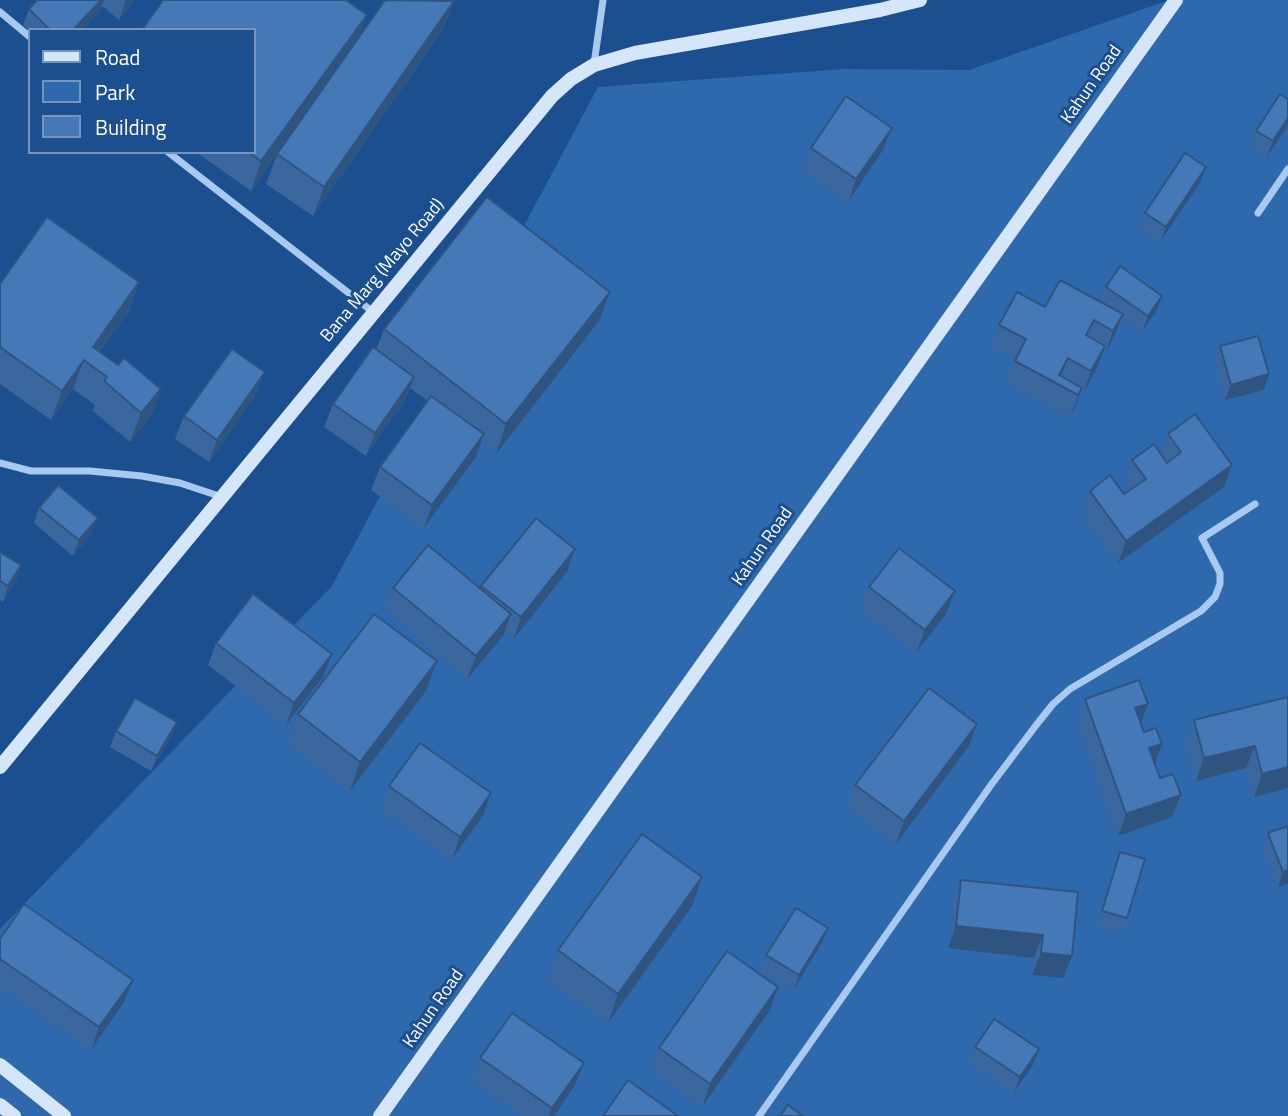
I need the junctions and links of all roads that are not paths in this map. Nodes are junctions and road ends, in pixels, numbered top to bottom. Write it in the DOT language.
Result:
graph roads {
  1 [pos="603,0"];
  2 [pos="920,0"];
  3 [pos="1176,0"];
  4 [pos="0,12"];
  5 [pos="28,35"];
  6 [pos="594,65"];
  7 [pos="170,154"];
  8 [pos="1288,169"];
  9 [pos="1258,213"];
  10 [pos="374,313"];
  11 [pos="0,463"];
  12 [pos="222,498"];
  13 [pos="1255,504"];
  14 [pos="0,767"];
  15 [pos="0,1065"];
  16 [pos="0,1105"];
  17 [pos="14,1116"];
  18 [pos="64,1116"];
  19 [pos="380,1116"];
  20 [pos="759,1116"];
  1 -- 6 [label="street"];
  2 -- 6 [label="street, Bana Marg (Mayo Road)"];
  3 -- 19 [label="street, Kahun Road"];
  4 -- 5 [label="street"];
  6 -- 10 [label="street, Bana Marg (Mayo Road)"];
  7 -- 10 [label="street"];
  8 -- 9 [label="street"];
  10 -- 12 [label="street, Bana Marg (Mayo Road)"];
  11 -- 12 [label="street"];
  12 -- 14 [label="street, Bana Marg (Mayo Road)"];
  13 -- 20 [label="street"];
  15 -- 18 [label="street"];
  16 -- 17 [label="street"];
}
